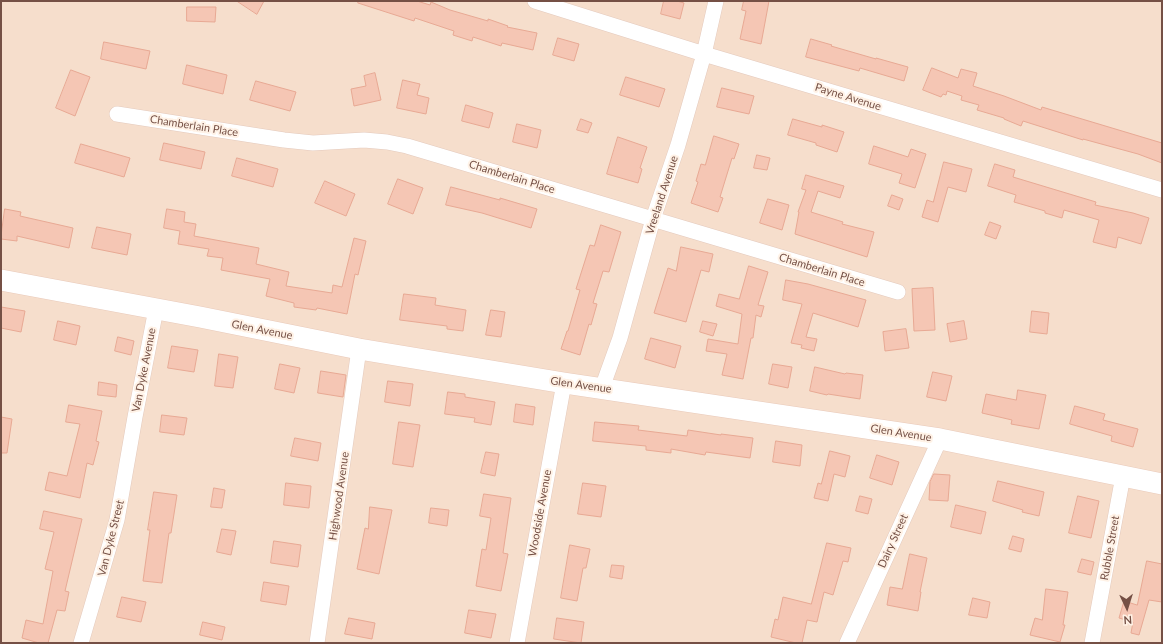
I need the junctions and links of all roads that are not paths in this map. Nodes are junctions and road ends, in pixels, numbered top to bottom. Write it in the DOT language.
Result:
graph roads {
  1 [pos="535,1"];
  2 [pos="716,1"];
  3 [pos="704,54"];
  4 [pos="117,114"];
  5 [pos="1162,190"];
  6 [pos="653,219"];
  7 [pos="1,280"];
  8 [pos="898,292"];
  9 [pos="156,309"];
  10 [pos="359,349"];
  11 [pos="564,383"];
  12 [pos="602,388"];
  13 [pos="133,431"];
  14 [pos="940,439"];
  15 [pos="1123,476"];
  16 [pos="1162,484"];
  17 [pos="81,643"];
  18 [pos="317,643"];
  19 [pos="517,643"];
  20 [pos="847,643"];
  21 [pos="1092,643"];
  1 -- 3 [label="street, Payne Avenue"];
  2 -- 3 [label="street, Vreeland Avenue"];
  3 -- 5 [label="street, Payne Avenue"];
  3 -- 6 [label="street, Vreeland Avenue"];
  4 -- 6 [label="street, Chamberlain Place"];
  6 -- 8 [label="street, Chamberlain Place"];
  6 -- 12 [label="street, Vreeland Avenue"];
  7 -- 9 [label="street, Glen Avenue"];
  9 -- 10 [label="street, Glen Avenue"];
  9 -- 13 [label="street, Van Dyke Avenue"];
  10 -- 11 [label="street, Glen Avenue"];
  10 -- 18 [label="street, Highwood Avenue"];
  11 -- 12 [label="street, Glen Avenue"];
  11 -- 19 [label="street, Woodside Avenue"];
  12 -- 14 [label="street, Glen Avenue"];
  13 -- 17 [label="street, Van Dyke Street"];
  14 -- 15 [label="street, Glen Avenue"];
  14 -- 20 [label="street, Dairy Street"];
  15 -- 16 [label="street, Glen Avenue"];
  15 -- 21 [label="street, Rubble Street"];
}
